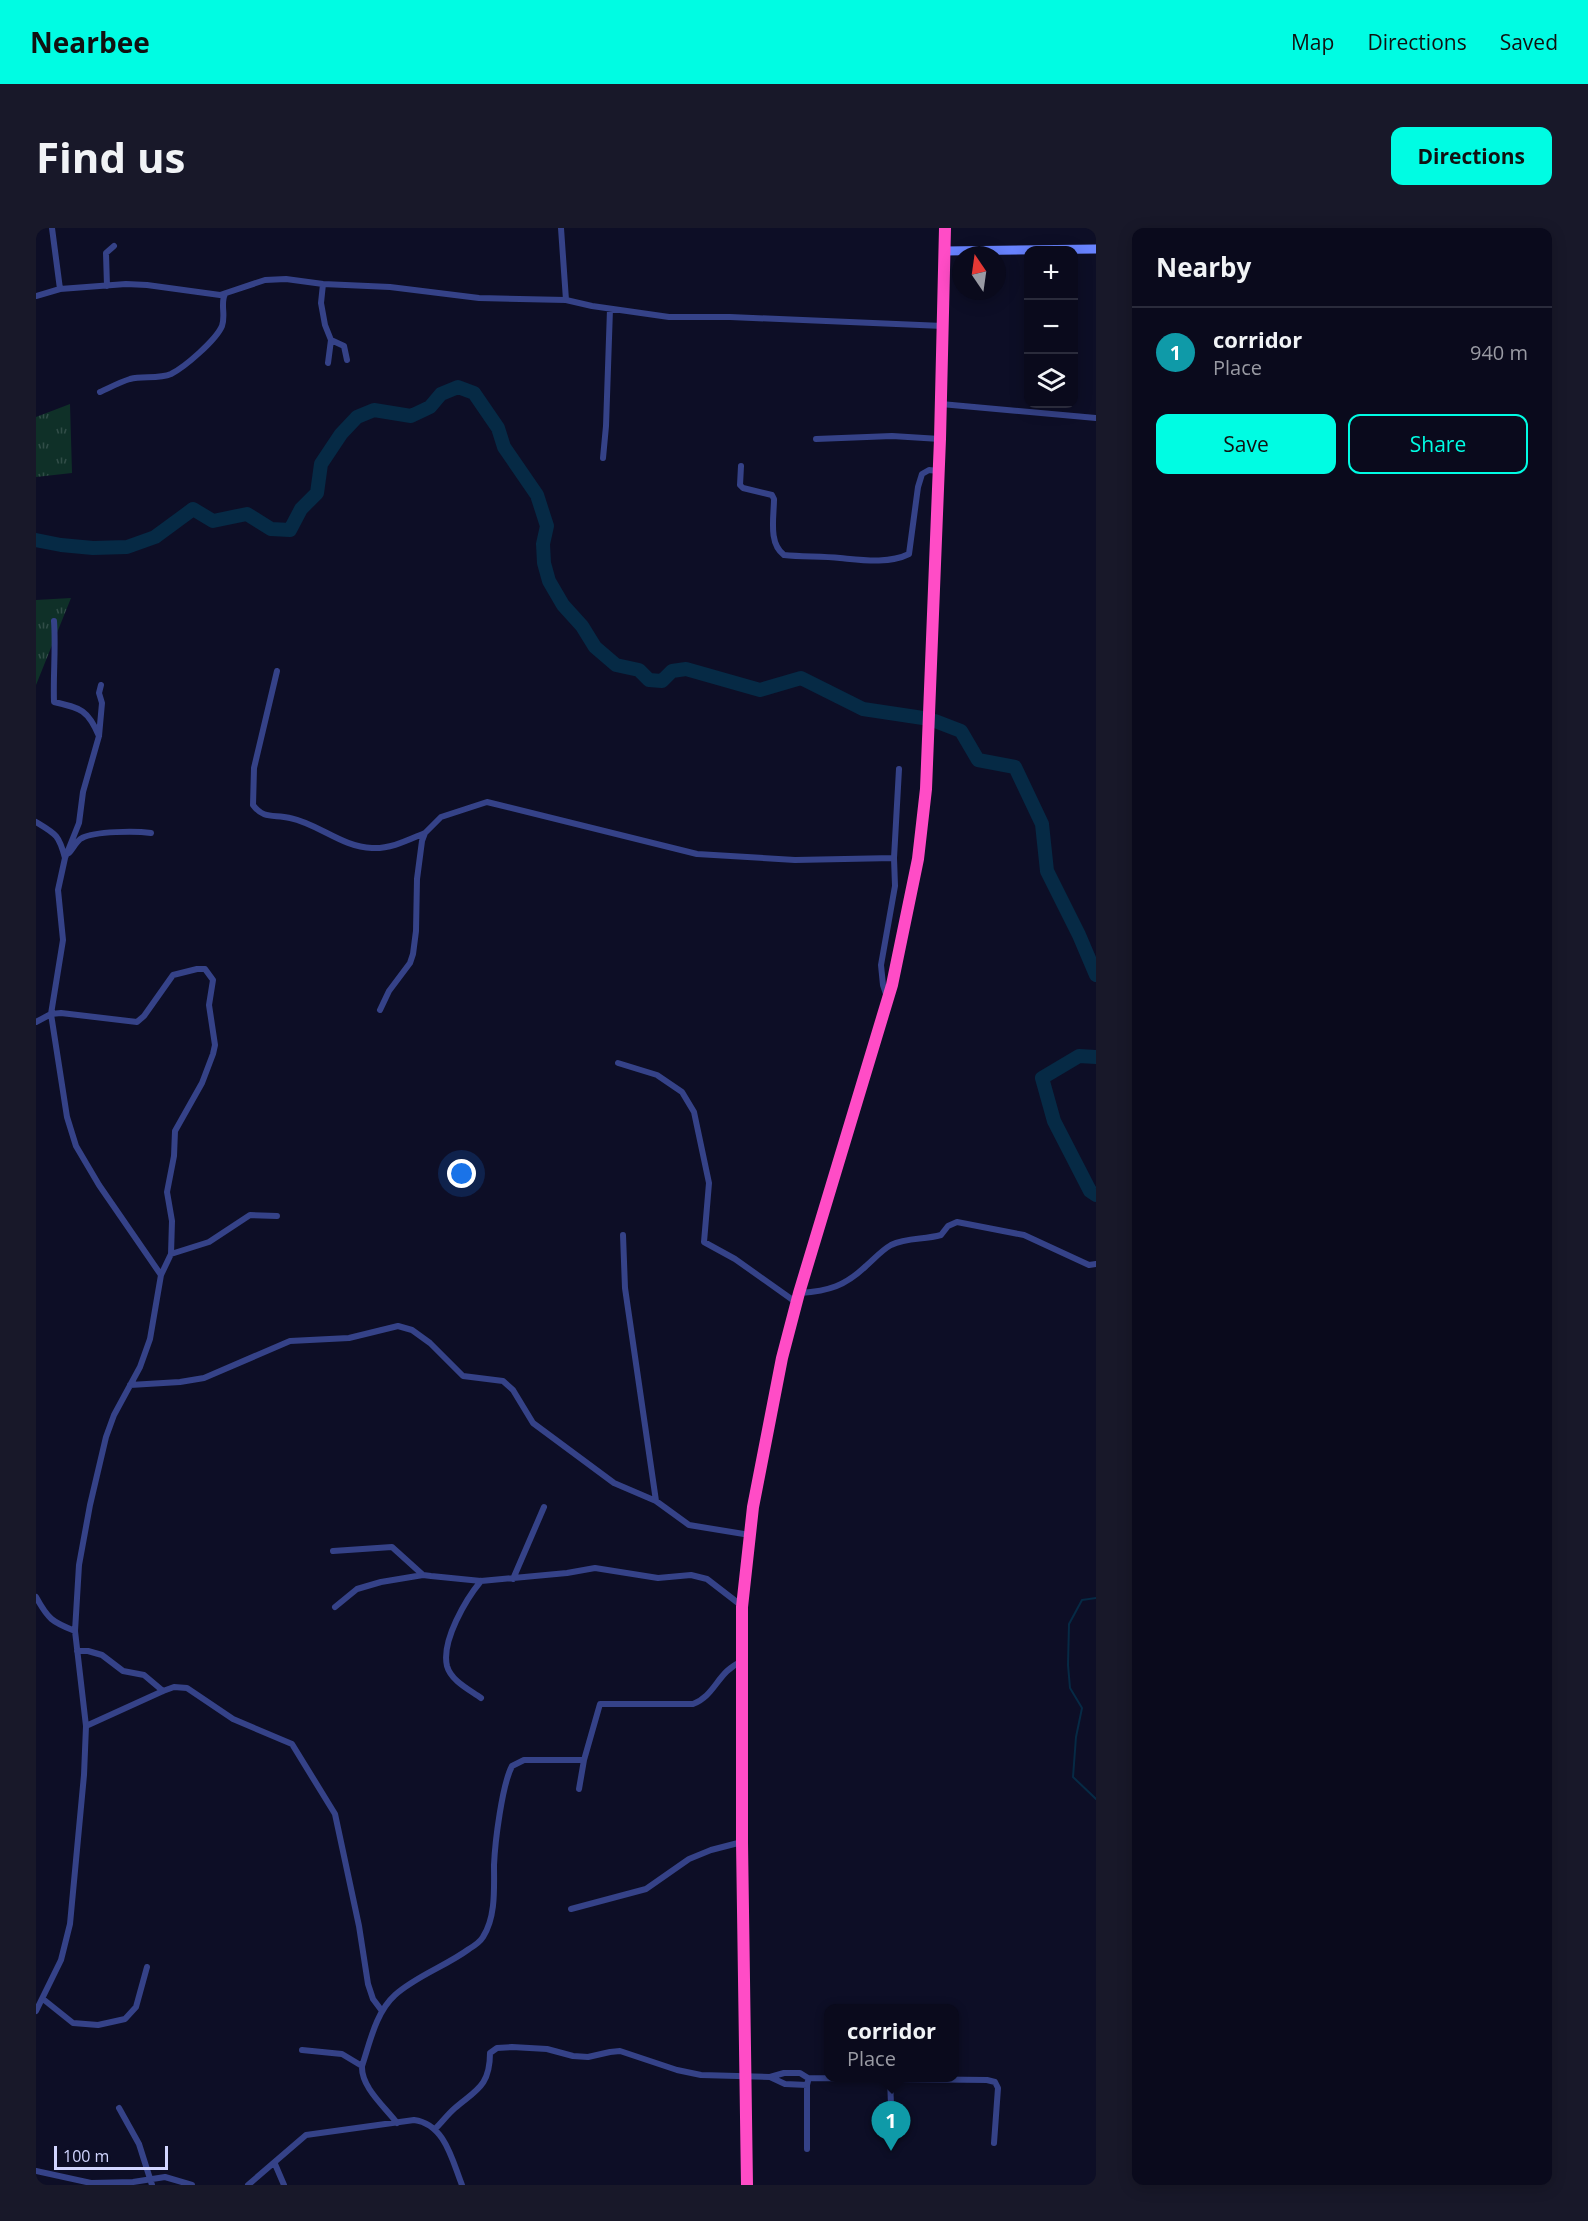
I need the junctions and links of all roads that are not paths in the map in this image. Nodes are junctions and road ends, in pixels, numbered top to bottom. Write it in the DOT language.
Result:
graph roads {
  1 [pos="52,228"];
  2 [pos="561,228"];
  3 [pos="945,228"];
  4 [pos="114,246"];
  5 [pos="1096,249"];
  6 [pos="945,251"];
  7 [pos="323,284"];
  8 [pos="107,286"];
  9 [pos="60,289"];
  10 [pos="225,294"];
  11 [pos="36,296"];
  12 [pos="566,300"];
  13 [pos="610,309"];
  14 [pos="943,326"];
  15 [pos="331,340"];
  16 [pos="347,360"];
  17 [pos="328,363"];
  18 [pos="100,392"];
  19 [pos="941,404"];
  20 [pos="1096,418"];
  21 [pos="816,439"];
  22 [pos="940,439"];
  23 [pos="603,458"];
  24 [pos="741,466"];
  25 [pos="938,471"];
  26 [pos="54,621"];
  27 [pos="277,671"];
  28 [pos="101,685"];
  29 [pos="99,736"];
  30 [pos="899,769"];
  31 [pos="36,822"];
  32 [pos="151,833"];
  33 [pos="425,833"];
  34 [pos="65,858"];
  35 [pos="894,858"];
  36 [pos="888,999"];
  37 [pos="380,1010"];
  38 [pos="51,1014"];
  39 [pos="36,1022"];
  40 [pos="618,1063"];
  41 [pos="277,1216"];
  42 [pos="623,1235"];
  43 [pos="171,1254"];
  44 [pos="1096,1264"];
  45 [pos="161,1275"];
  46 [pos="798,1298"];
  47 [pos="130,1385"];
  48 [pos="656,1501"];
  49 [pos="544,1507"];
  50 [pos="750,1534"];
  51 [pos="333,1551"];
  52 [pos="423,1575"];
  53 [pos="513,1578"];
  54 [pos="481,1581"];
  55 [pos="36,1597"];
  56 [pos="335,1607"];
  57 [pos="742,1607"];
  58 [pos="75,1631"];
  59 [pos="77,1651"];
  60 [pos="742,1662"];
  61 [pos="163,1691"];
  62 [pos="481,1698"];
  63 [pos="86,1726"];
  64 [pos="584,1760"];
  65 [pos="579,1788"];
  66 [pos="742,1842"];
  67 [pos="571,1909"];
  68 [pos="147,1967"];
  69 [pos="42,1999"];
  70 [pos="36,2011"];
  71 [pos="382,2011"];
  72 [pos="303,2050"];
  73 [pos="362,2066"];
  74 [pos="745,2077"];
  75 [pos="770,2077"];
  76 [pos="959,2080"];
  77 [pos="808,2081"];
  78 [pos="824,2081"];
  79 [pos="890,2082"];
  80 [pos="891,2105"];
  81 [pos="119,2108"];
  82 [pos="397,2123"];
  83 [pos="435,2129"];
  84 [pos="994,2143"];
  85 [pos="807,2149"];
  86 [pos="274,2164"];
  87 [pos="36,2171"];
  88 [pos="151,2182"];
  89 [pos="192,2185"];
  90 [pos="248,2185"];
  91 [pos="284,2185"];
  92 [pos="462,2185"];
  93 [pos="747,2185"];
  1 -- 9 [label="street"];
  2 -- 12 [label="street"];
  3 -- 6 [label="highway"];
  4 -- 8 [label="street"];
  5 -- 6 [label="street"];
  6 -- 14 [label="highway"];
  7 -- 10 [label="street"];
  7 -- 12 [label="street"];
  7 -- 15 [label="street"];
  8 -- 9 [label="street"];
  8 -- 10 [label="street"];
  9 -- 11 [label="street"];
  10 -- 18 [label="street"];
  12 -- 13 [label="street"];
  13 -- 14 [label="street"];
  13 -- 23 [label="street"];
  14 -- 19 [label="highway"];
  15 -- 16 [label="street"];
  15 -- 17 [label="street"];
  19 -- 20 [label="street"];
  19 -- 22 [label="highway"];
  21 -- 22 [label="street"];
  22 -- 25 [label="highway"];
  24 -- 25 [label="street"];
  25 -- 36 [label="highway"];
  26 -- 29 [label="street"];
  27 -- 33 [label="street"];
  28 -- 29 [label="street"];
  29 -- 34 [label="street"];
  30 -- 35 [label="street"];
  31 -- 34 [label="street"];
  32 -- 34 [label="street"];
  33 -- 35 [label="street"];
  33 -- 37 [label="street"];
  34 -- 38 [label="street"];
  35 -- 36 [label="street"];
  36 -- 46 [label="highway"];
  38 -- 39 [label="street"];
  38 -- 43 [label="street"];
  38 -- 45 [label="street"];
  40 -- 46 [label="street"];
  41 -- 43 [label="street"];
  42 -- 48 [label="street"];
  43 -- 45 [label="street"];
  44 -- 46 [label="street"];
  45 -- 47 [label="street"];
  46 -- 50 [label="highway"];
  47 -- 48 [label="street"];
  47 -- 58 [label="street"];
  48 -- 50 [label="street"];
  49 -- 53 [label="street"];
  50 -- 57 [label="highway"];
  51 -- 52 [label="street"];
  52 -- 54 [label="street"];
  52 -- 56 [label="street"];
  53 -- 54 [label="street"];
  53 -- 57 [label="street"];
  54 -- 62 [label="street"];
  55 -- 58 [label="street"];
  57 -- 60 [label="highway"];
  58 -- 59 [label="street"];
  59 -- 61 [label="street"];
  59 -- 63 [label="street"];
  60 -- 64 [label="street"];
  60 -- 66 [label="highway"];
  61 -- 63 [label="street"];
  61 -- 71 [label="street"];
  63 -- 69 [label="street"];
  64 -- 65 [label="street"];
  64 -- 71 [label="street"];
  66 -- 67 [label="street"];
  66 -- 74 [label="highway"];
  68 -- 69 [label="street"];
  69 -- 70 [label="street"];
  71 -- 73 [label="street"];
  72 -- 73 [label="street"];
  73 -- 82 [label="street"];
  74 -- 75 [label="street"];
  74 -- 83 [label="street"];
  74 -- 93 [label="highway"];
  75 -- 77 [label="street"];
  75 -- 77 [label="street"];
  76 -- 84 [label="street"];
  77 -- 78 [label="street"];
  77 -- 85 [label="street"];
  79 -- 80 [label="street"];
  81 -- 88 [label="street"];
  82 -- 83 [label="street"];
  82 -- 86 [label="street"];
  83 -- 92 [label="street"];
  86 -- 90 [label="street"];
  86 -- 91 [label="street"];
  87 -- 88 [label="street"];
  88 -- 89 [label="street"];
}
